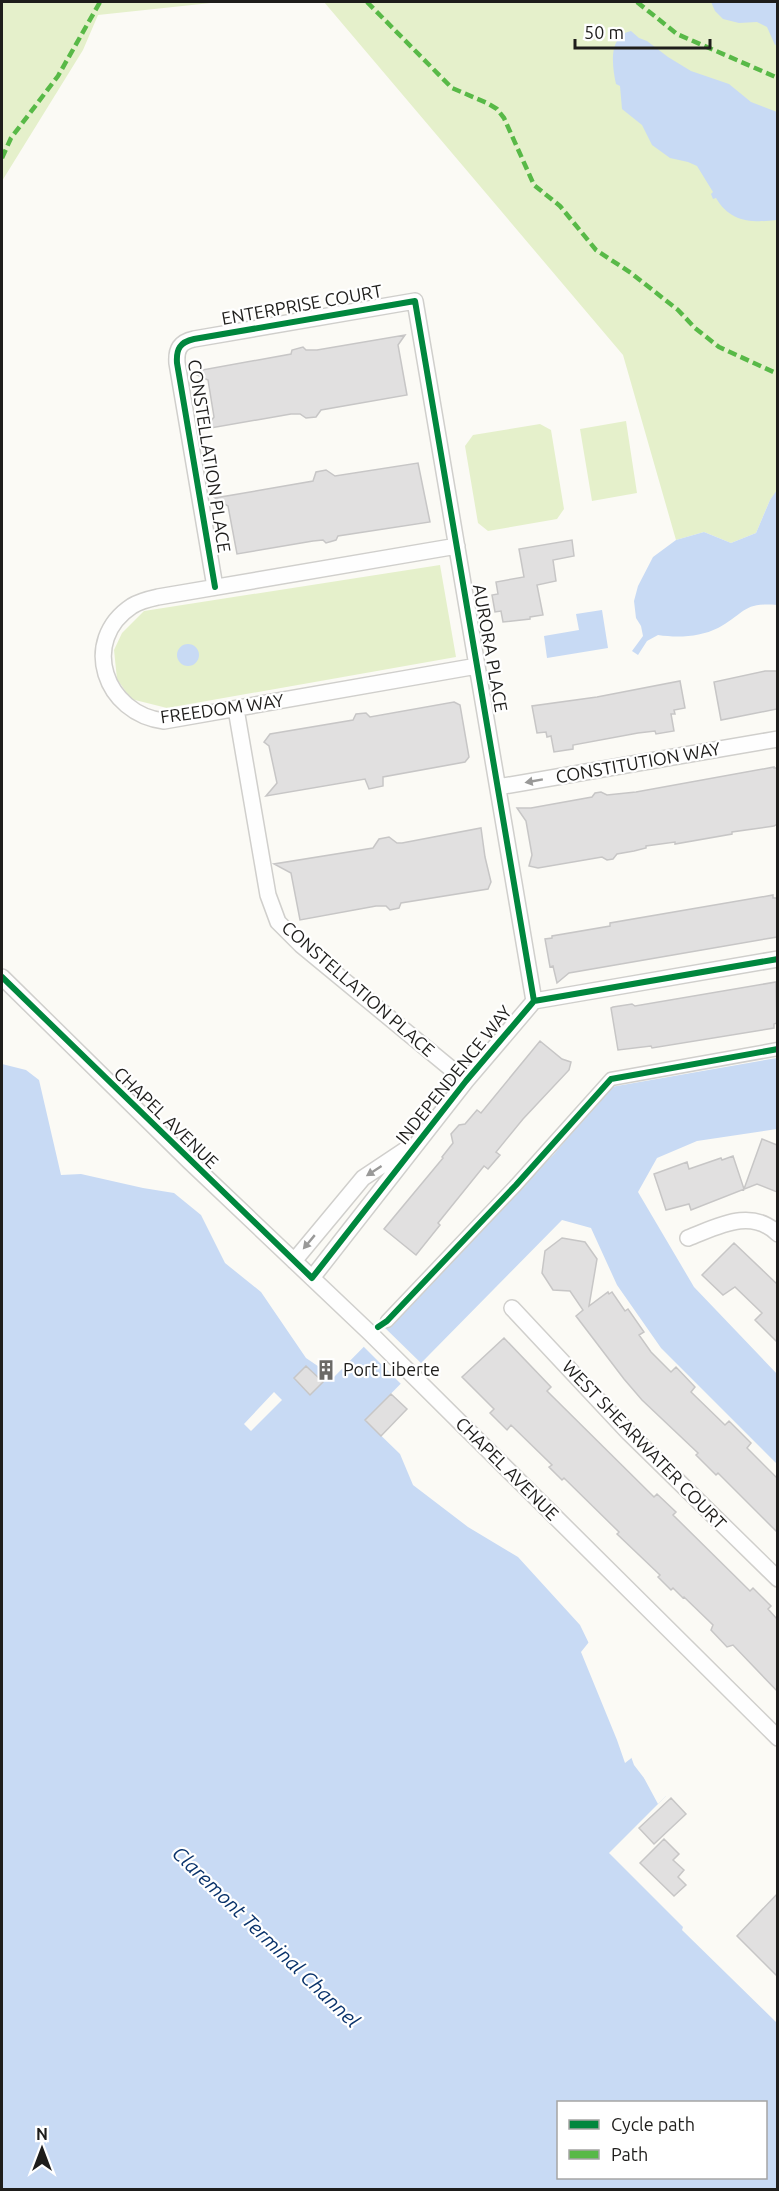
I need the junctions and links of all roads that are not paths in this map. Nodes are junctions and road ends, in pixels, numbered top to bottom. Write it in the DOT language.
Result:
graph roads {
  1 [pos="415,301"];
  2 [pos="194,339"];
  3 [pos="457,546"];
  4 [pos="215,587"];
  5 [pos="477,666"];
  6 [pos="236,709"];
  7 [pos="777,739"];
  8 [pos="498,787"];
  9 [pos="777,959"];
  10 [pos="2,977"];
  11 [pos="534,1001"];
  12 [pos="777,1049"];
  13 [pos="466,1082"];
  14 [pos="422,1137"];
  15 [pos="777,1234"];
  16 [pos="688,1238"];
  17 [pos="294,1261"];
  18 [pos="312,1278"];
  19 [pos="512,1308"];
  20 [pos="387,1321"];
  21 [pos="777,1579"];
  22 [pos="777,1738"];
  1 -- 2 [label="street, ENTERPRISE COURT"];
  1 -- 3 [label="street, AURORA PLACE"];
  2 -- 4 [label="street, CONSTELLATION PLACE"];
  3 -- 4 [label="street, FREEDOM WAY"];
  3 -- 5 [label="street, AURORA PLACE"];
  4 -- 6 [label="street, FREEDOM WAY"];
  5 -- 6 [label="street, FREEDOM WAY"];
  5 -- 8 [label="street, AURORA PLACE"];
  6 -- 13 [label="street, CONSTELLATION PLACE"];
  7 -- 8 [label="street, CONSTITUTION WAY, one-way"];
  8 -- 11 [label="street, AURORA PLACE"];
  9 -- 11 [label="street, INDEPENDENCE WAY"];
  10 -- 17 [label="street, CHAPEL AVENUE"];
  11 -- 13 [label="street, INDEPENDENCE WAY"];
  12 -- 20 [label="street"];
  13 -- 14 [label="street, INDEPENDENCE WAY"];
  14 -- 17 [label="street, INDEPENDENCE WAY, one-way"];
  14 -- 18 [label="street, INDEPENDENCE WAY"];
  15 -- 16 [label="street"];
  17 -- 18 [label="street, CHAPEL AVENUE"];
  18 -- 22 [label="street, CHAPEL AVENUE"];
  19 -- 21 [label="street, WEST SHEARWATER COURT"];
}
